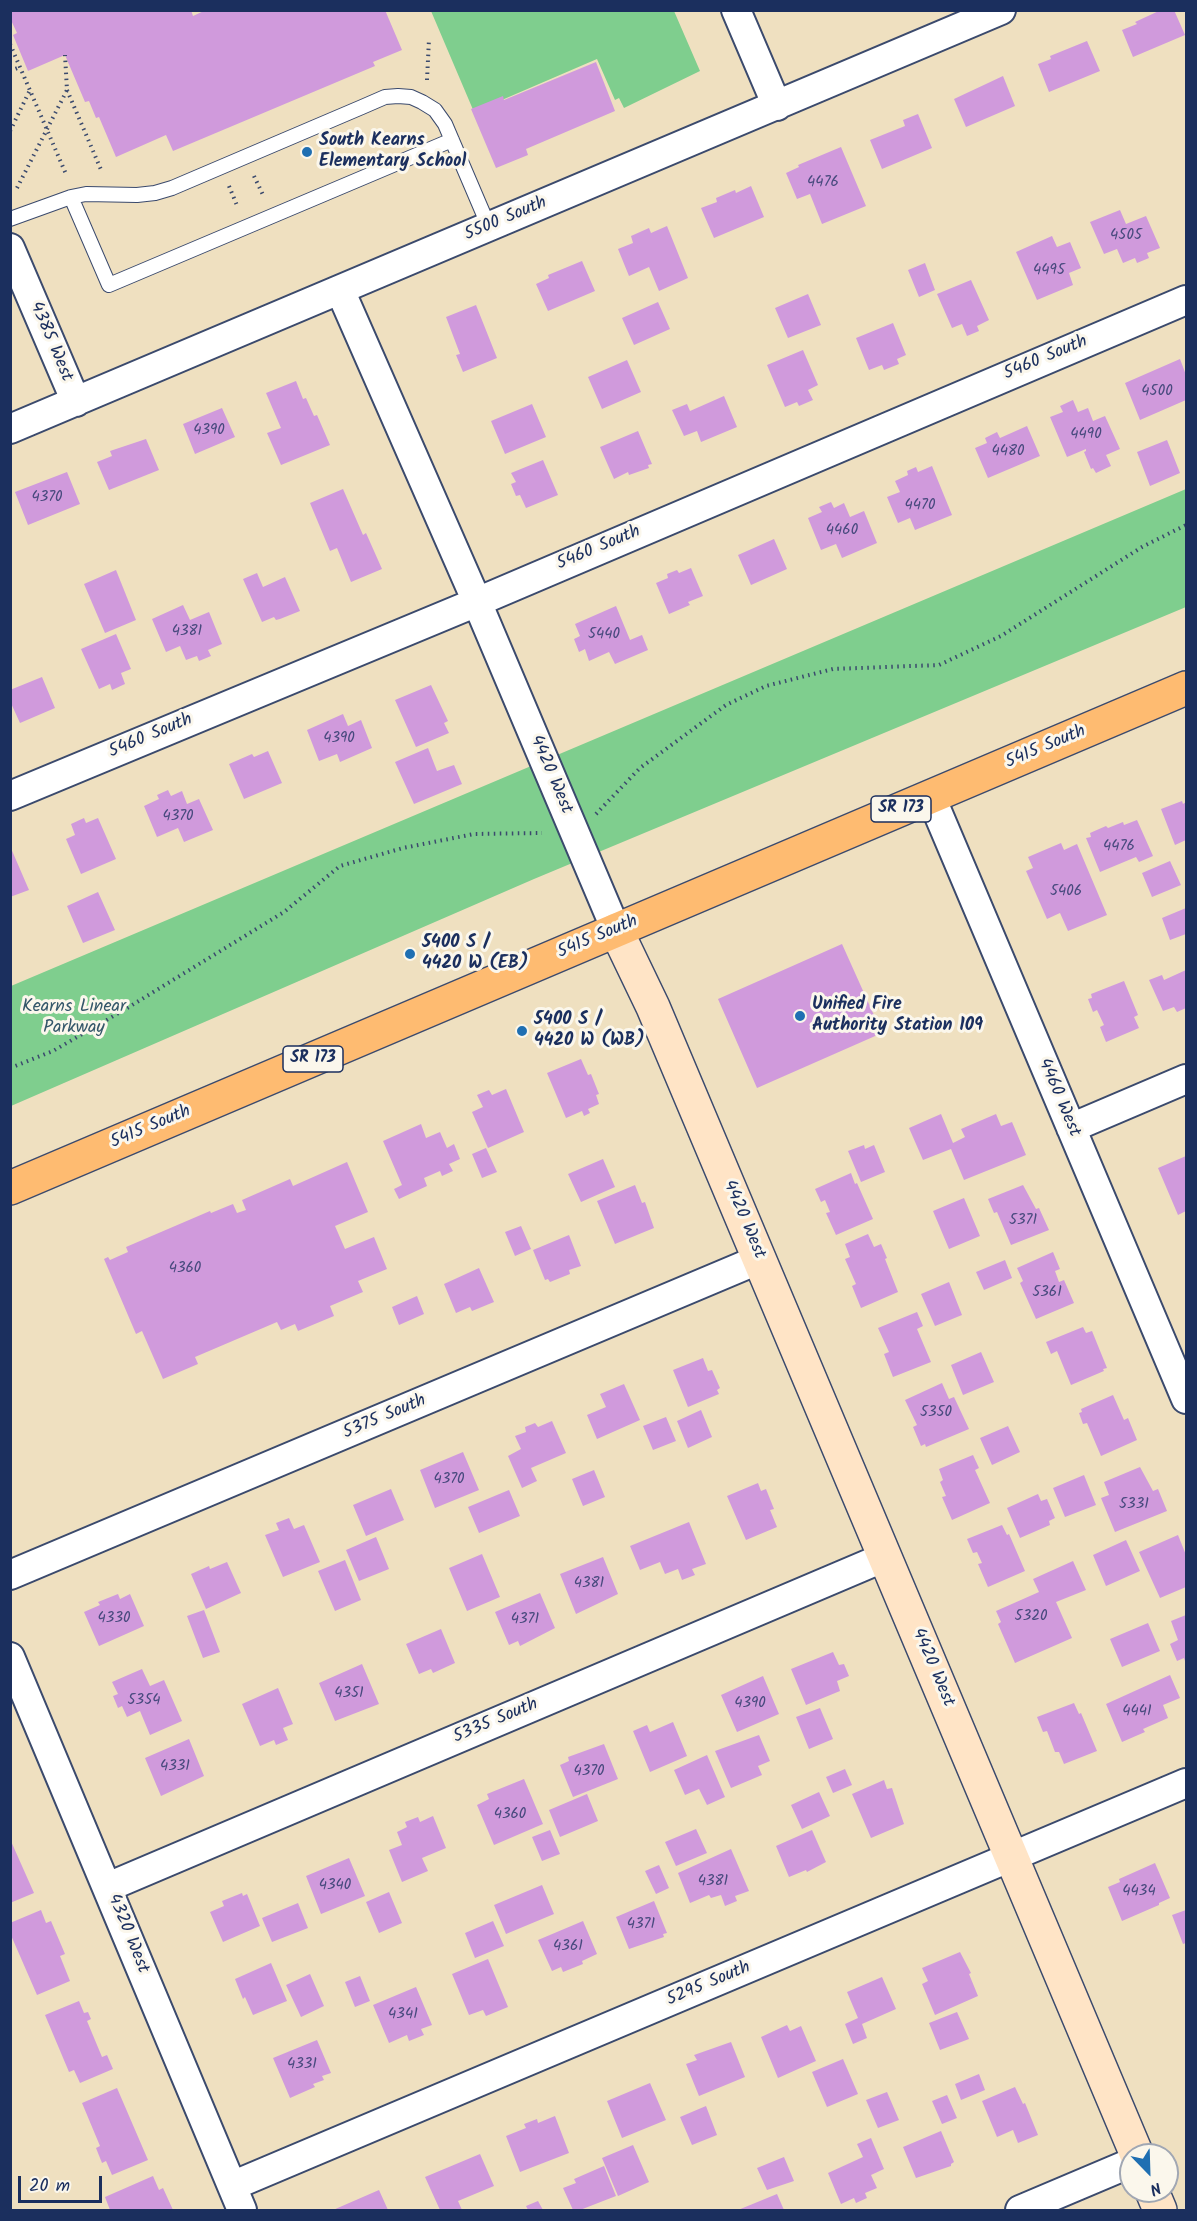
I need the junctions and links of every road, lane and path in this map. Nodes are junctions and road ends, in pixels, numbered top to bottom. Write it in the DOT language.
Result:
graph roads {
  1 [pos="736,10"];
  2 [pos="1001,10"];
  3 [pos="429,39"];
  4 [pos="10,44"];
  5 [pos="65,55"];
  6 [pos="20,67"];
  7 [pos="10,71"];
  8 [pos="427,80"];
  9 [pos="30,90"];
  10 [pos="67,90"];
  11 [pos="777,106"];
  12 [pos="47,130"];
  13 [pos="10,131"];
  14 [pos="452,140"];
  15 [pos="102,172"];
  16 [pos="66,174"];
  17 [pos="17,188"];
  18 [pos="71,197"];
  19 [pos="10,219"];
  20 [pos="489,227"];
  21 [pos="10,248"];
  22 [pos="340,290"];
  23 [pos="1186,300"];
  24 [pos="76,402"];
  25 [pos="10,429"];
  26 [pos="1186,525"];
  27 [pos="477,602"];
  28 [pos="1186,688"];
  29 [pos="10,796"];
  30 [pos="931,796"];
  31 [pos="595,815"];
  32 [pos="542,832"];
  33 [pos="616,930"];
  34 [pos="10,1068"];
  35 [pos="1186,1079"];
  36 [pos="1071,1128"];
  37 [pos="10,1188"];
  38 [pos="760,1259"];
  39 [pos="1186,1399"];
  40 [pos="885,1557"];
  41 [pos="10,1575"];
  42 [pos="10,1658"];
  43 [pos="1186,1783"];
  44 [pos="1012,1857"];
  45 [pos="108,1887"];
  46 [pos="1132,2143"];
  47 [pos="1119,2168"];
  48 [pos="237,2198"];
  49 [pos="1020,2211"];
  1 -- 11 [label="street"];
  2 -- 11 [label="street, 5500 South"];
  3 -- 8 [label="path"];
  4 -- 6 [label="path"];
  5 -- 10 [label="path"];
  6 -- 7 [label="path"];
  6 -- 9 [label="path"];
  9 -- 12 [label="path"];
  9 -- 13 [label="path"];
  10 -- 12 [label="path"];
  10 -- 15 [label="path"];
  11 -- 20 [label="street, 5500 South"];
  12 -- 16 [label="path"];
  12 -- 17 [label="path"];
  14 -- 18 [label="lane"];
  14 -- 18 [label="lane"];
  14 -- 20 [label="lane"];
  18 -- 19 [label="lane"];
  20 -- 22 [label="street, 5500 South"];
  21 -- 24 [label="street, 4385 West"];
  22 -- 24 [label="street, 5500 South"];
  22 -- 27 [label="street, 4420 West"];
  23 -- 27 [label="street, 5460 South"];
  24 -- 25 [label="street, 5500 South"];
  26 -- 31 [label="path"];
  27 -- 29 [label="street, 5460 South"];
  27 -- 33 [label="street, 4420 West"];
  28 -- 30 [label="main road, 5415 South / SR 173"];
  30 -- 33 [label="main road, 5415 South / SR 173"];
  30 -- 36 [label="street, 4460 West"];
  32 -- 34 [label="path"];
  33 -- 37 [label="main road, 5415 South / SR 173"];
  33 -- 38 [label="street, 4420 West"];
  35 -- 36 [label="street"];
  36 -- 39 [label="street, 4460 West"];
  38 -- 40 [label="street, 4420 West"];
  38 -- 41 [label="street, 5375 South"];
  40 -- 44 [label="street, 4420 West"];
  40 -- 45 [label="street, 5335 South"];
  42 -- 45 [label="street, 4320 West"];
  43 -- 44 [label="street, 5295 South"];
  44 -- 46 [label="street, 4420 West"];
  44 -- 48 [label="street, 5295 South"];
  45 -- 48 [label="street, 4320 West"];
  47 -- 49 [label="street"];
}
